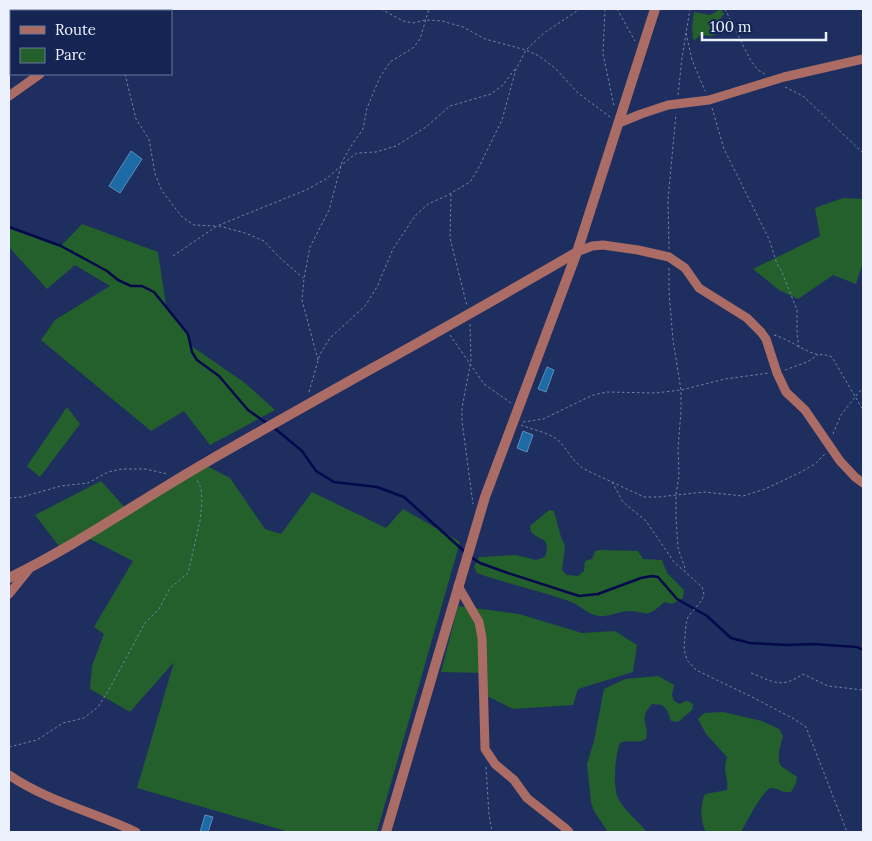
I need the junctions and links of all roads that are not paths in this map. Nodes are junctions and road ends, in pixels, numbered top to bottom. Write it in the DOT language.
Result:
graph roads {
  1 [pos="655,9"];
  2 [pos="863,59"];
  3 [pos="39,75"];
  4 [pos="9,96"];
  5 [pos="619,123"];
  6 [pos="577,252"];
  7 [pos="863,483"];
  8 [pos="30,568"];
  9 [pos="9,578"];
  10 [pos="458,586"];
  11 [pos="9,594"];
  12 [pos="9,775"];
  13 [pos="136,832"];
  14 [pos="386,832"];
  15 [pos="569,832"];
  1 -- 5 [label="street"];
  2 -- 5 [label="street"];
  3 -- 4 [label="street"];
  5 -- 6 [label="street"];
  6 -- 7 [label="street"];
  6 -- 8 [label="street"];
  6 -- 10 [label="street"];
  8 -- 9 [label="street"];
  8 -- 11 [label="street"];
  10 -- 14 [label="street"];
  10 -- 15 [label="street"];
  12 -- 13 [label="street"];
}
